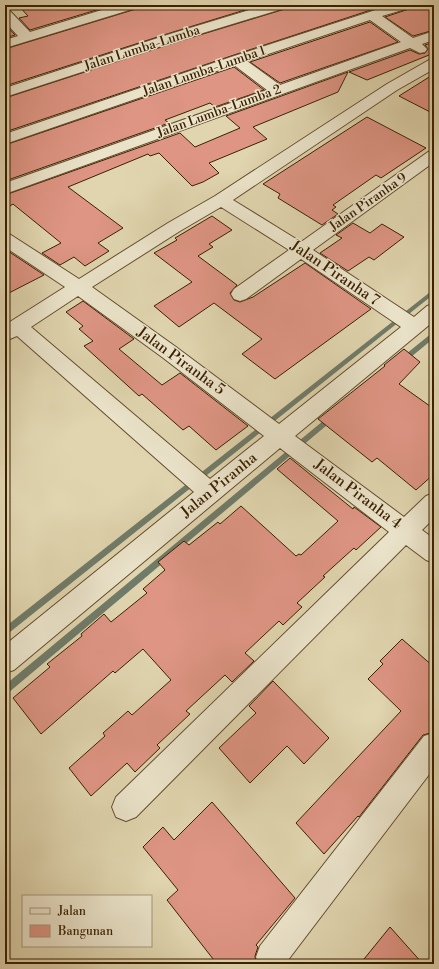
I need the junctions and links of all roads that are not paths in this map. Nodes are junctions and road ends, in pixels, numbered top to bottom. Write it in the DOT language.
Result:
graph roads {
  1 [pos="131,5"];
  2 [pos="280,5"];
  3 [pos="404,5"];
  4 [pos="73,10"];
  5 [pos="5,14"];
  6 [pos="373,16"];
  7 [pos="83,20"];
  8 [pos="434,35"];
  9 [pos="26,37"];
  10 [pos="411,43"];
  11 [pos="5,44"];
  12 [pos="434,59"];
  13 [pos="236,60"];
  14 [pos="434,63"];
  15 [pos="277,90"];
  16 [pos="5,93"];
  17 [pos="5,139"];
  18 [pos="434,155"];
  19 [pos="5,189"];
  20 [pos="221,200"];
  21 [pos="5,239"];
  22 [pos="301,250"];
  23 [pos="80,288"];
  24 [pos="240,294"];
  25 [pos="434,311"];
  26 [pos="415,327"];
  27 [pos="12,330"];
  28 [pos="281,436"];
  29 [pos="210,492"];
  30 [pos="434,503"];
  31 [pos="405,530"];
  32 [pos="434,553"];
  33 [pos="5,661"];
  34 [pos="434,746"];
  35 [pos="126,806"];
  36 [pos="271,957"];
  1 -- 7 [label="street"];
  2 -- 16 [label="street, Jalan Lumba-Lumba"];
  3 -- 6 [label="street, Jalan Lumba-Lumba 1"];
  4 -- 7 [label="street"];
  5 -- 9 [label="street"];
  6 -- 10 [label="street"];
  6 -- 13 [label="street, Jalan Lumba-Lumba 1"];
  7 -- 9 [label="street"];
  8 -- 10 [label="street, Jalan Lumba-Lumba 2"];
  9 -- 11 [label="street"];
  10 -- 12 [label="street"];
  10 -- 15 [label="street, Jalan Lumba-Lumba 2"];
  13 -- 15 [label="street"];
  13 -- 17 [label="street, Jalan Lumba-Lumba 1"];
  14 -- 20 [label="street"];
  15 -- 19 [label="street, Jalan Lumba-Lumba 2"];
  18 -- 22 [label="street, Jalan Piranha 9"];
  20 -- 22 [label="street, Jalan Piranha 7"];
  20 -- 23 [label="street"];
  21 -- 23 [label="street, Jalan Piranha 5"];
  22 -- 24 [label="street, Jalan Piranha 9"];
  22 -- 26 [label="street, Jalan Piranha 7"];
  23 -- 27 [label="street"];
  23 -- 28 [label="street, Jalan Piranha 5"];
  25 -- 26 [label="street, Jalan Piranha"];
  26 -- 28 [label="street, Jalan Piranha"];
  27 -- 29 [label="street"];
  28 -- 29 [label="street, Jalan Piranha"];
  28 -- 31 [label="street, Jalan Piranha 4"];
  29 -- 33 [label="street, Jalan Piranha"];
  30 -- 31 [label="street"];
  31 -- 32 [label="street, Jalan Piranha 4"];
  31 -- 35 [label="street"];
  34 -- 36 [label="street"];
}
